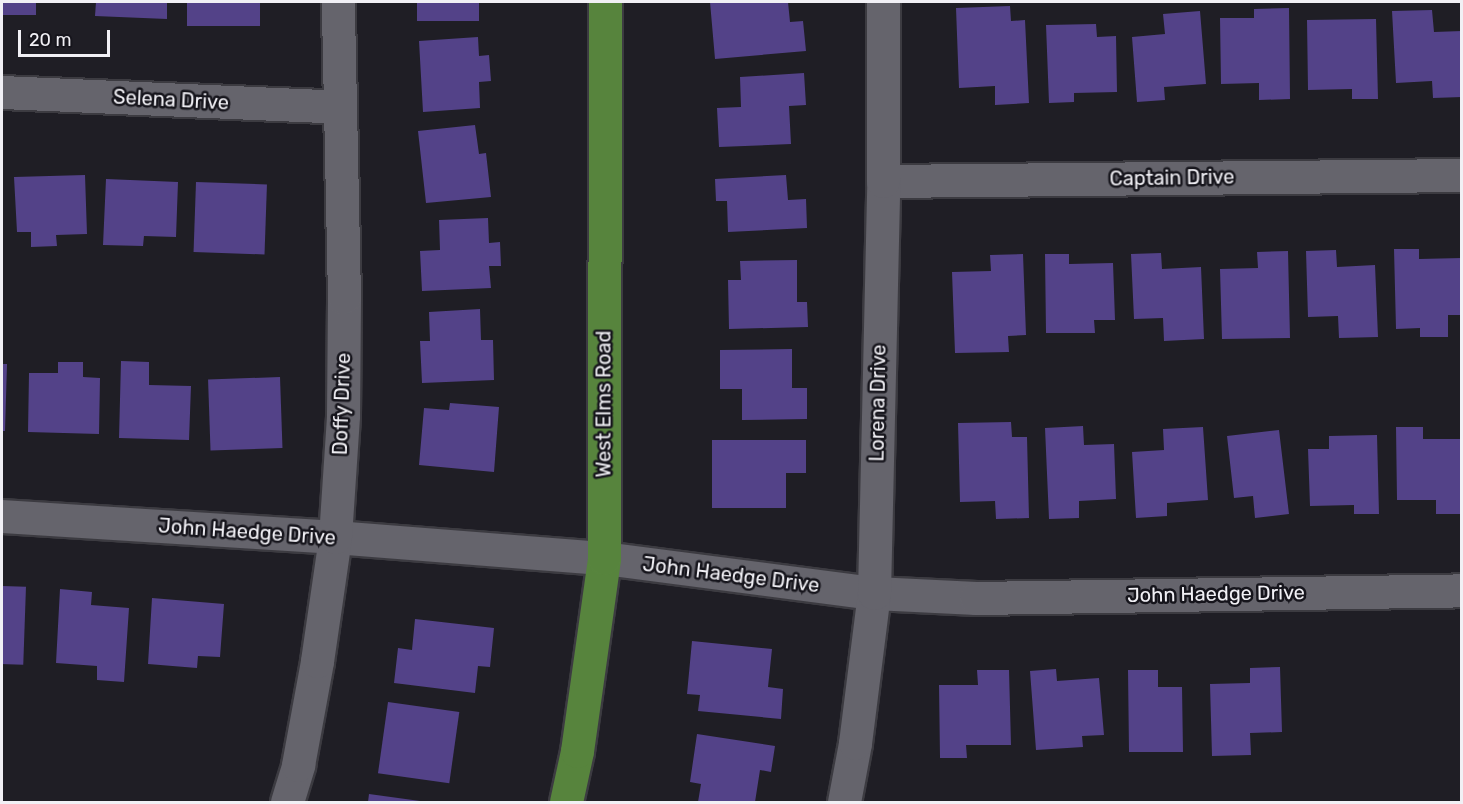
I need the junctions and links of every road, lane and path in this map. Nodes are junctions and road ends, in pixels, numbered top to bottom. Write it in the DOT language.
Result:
graph roads {
  1 [pos="338,2"];
  2 [pos="605,2"];
  3 [pos="883,2"];
  4 [pos="2,92"];
  5 [pos="340,107"];
  6 [pos="1461,175"];
  7 [pos="883,181"];
  8 [pos="2,516"];
  9 [pos="335,537"];
  10 [pos="604,558"];
  11 [pos="1461,590"];
  12 [pos="874,593"];
  13 [pos="287,802"];
  14 [pos="566,802"];
  15 [pos="844,802"];
  1 -- 5 [label="street, Doffy Drive"];
  2 -- 10 [label="main road, West Elms Road"];
  3 -- 7 [label="street, Lorena Drive"];
  4 -- 5 [label="street, Selena Drive"];
  5 -- 9 [label="street, Doffy Drive"];
  6 -- 7 [label="street, Captain Drive"];
  7 -- 12 [label="street, Lorena Drive"];
  8 -- 9 [label="street, John Haedge Drive"];
  9 -- 10 [label="street, John Haedge Drive"];
  9 -- 13 [label="street, Doffy Drive"];
  10 -- 12 [label="street, John Haedge Drive"];
  10 -- 14 [label="main road, West Elms Road"];
  11 -- 12 [label="street, John Haedge Drive"];
  12 -- 15 [label="street, Lorena Drive"];
}
